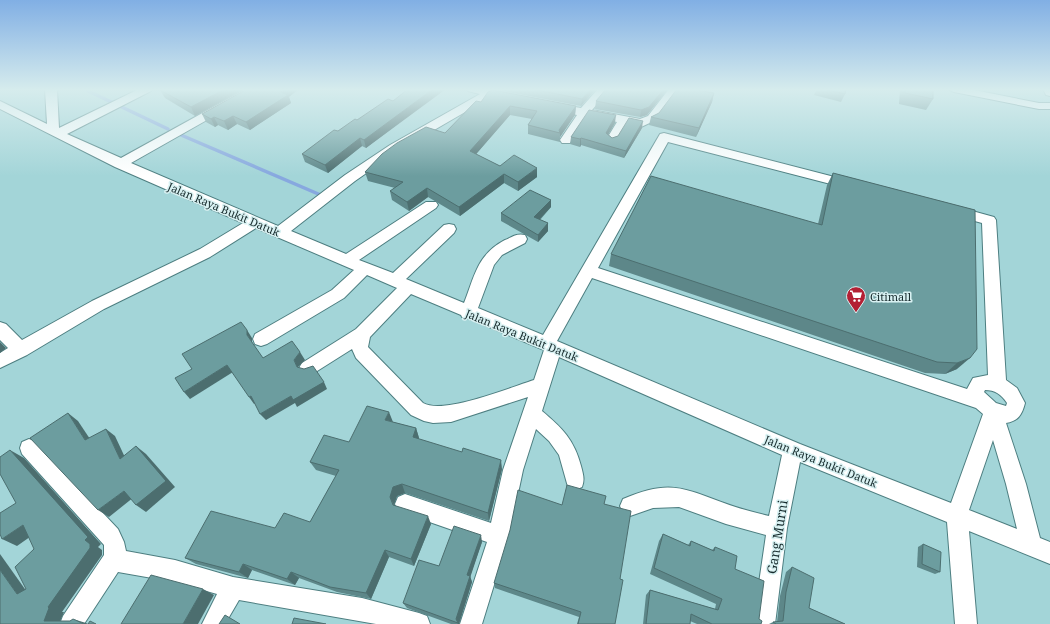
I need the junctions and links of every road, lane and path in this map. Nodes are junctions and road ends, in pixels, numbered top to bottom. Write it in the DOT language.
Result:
graph roads {
  1 [pos="27,118"];
  2 [pos="54,118"];
  3 [pos="86,118"];
  4 [pos="200,118"];
  5 [pos="445,118"];
  6 [pos="580,118"];
  7 [pos="611,118"];
  8 [pos="652,118"];
  9 [pos="623,121"];
  10 [pos="55,133"];
  11 [pos="566,140"];
  12 [pos="612,140"];
  13 [pos="120,164"];
  14 [pos="865,188"];
  15 [pos="430,205"];
  16 [pos="942,208"];
  17 [pos="255,222"];
  18 [pos="449,229"];
  19 [pos="280,232"];
  20 [pos="520,239"];
  21 [pos="346,261"];
  22 [pos="364,268"];
  23 [pos="590,271"];
  24 [pos="401,284"];
  25 [pos="468,313"];
  26 [pos="0,329"];
  27 [pos="362,334"];
  28 [pos="261,339"];
  29 [pos="551,345"];
  30 [pos="21,350"];
  31 [pos="0,361"];
  32 [pos="308,368"];
  33 [pos="997,384"];
  34 [pos="542,385"];
  35 [pos="986,406"];
  36 [pos="532,414"];
  37 [pos="29,448"];
  38 [pos="793,450"];
  39 [pos="575,480"];
  40 [pos="405,504"];
  41 [pos="630,506"];
  42 [pos="957,516"];
  43 [pos="777,528"];
  44 [pos="499,536"];
  45 [pos="1031,546"];
  46 [pos="1050,553"];
  47 [pos="114,560"];
  48 [pos="233,588"];
  49 [pos="71,624"];
  50 [pos="213,624"];
  51 [pos="419,624"];
  52 [pos="471,624"];
  53 [pos="764,624"];
  54 [pos="966,624"];
  1 -- 10 [label="street, Jalan Raya Bukit Datuk"];
  2 -- 10 [label="street"];
  3 -- 10 [label="street"];
  4 -- 13 [label="street"];
  5 -- 19 [label="street"];
  6 -- 11 [label="street"];
  7 -- 9 [label="street"];
  8 -- 9 [label="street"];
  9 -- 12 [label="street"];
  10 -- 13 [label="street, Jalan Raya Bukit Datuk"];
  13 -- 17 [label="street, Jalan Raya Bukit Datuk"];
  14 -- 23 [label="street"];
  15 -- 21 [label="street"];
  16 -- 33 [label="street"];
  17 -- 19 [label="street, Jalan Raya Bukit Datuk"];
  17 -- 30 [label="street"];
  18 -- 24 [label="street"];
  19 -- 21 [label="street, Jalan Raya Bukit Datuk"];
  20 -- 25 [label="street"];
  21 -- 22 [label="street, Jalan Raya Bukit Datuk"];
  22 -- 24 [label="street, Jalan Raya Bukit Datuk"];
  22 -- 28 [label="street"];
  23 -- 29 [label="street"];
  23 -- 35 [label="street"];
  24 -- 25 [label="street, Jalan Raya Bukit Datuk"];
  24 -- 27 [label="street"];
  25 -- 29 [label="street, Jalan Raya Bukit Datuk"];
  26 -- 30 [label="street"];
  27 -- 32 [label="street"];
  27 -- 34 [label="street"];
  29 -- 34 [label="street"];
  29 -- 38 [label="street, Jalan Raya Bukit Datuk"];
  30 -- 31 [label="street"];
  33 -- 35 [label="street"];
  33 -- 35 [label="street"];
  34 -- 36 [label="street"];
  35 -- 42 [label="street"];
  35 -- 45 [label="street"];
  36 -- 39 [label="street"];
  36 -- 44 [label="street"];
  37 -- 47 [label="street"];
  38 -- 42 [label="street, Jalan Raya Bukit Datuk"];
  38 -- 43 [label="street, Gang Murni"];
  40 -- 44 [label="street"];
  41 -- 43 [label="street"];
  42 -- 45 [label="street, Jalan Raya Bukit Datuk"];
  42 -- 54 [label="street"];
  43 -- 53 [label="street, Gang Murni"];
  44 -- 52 [label="street"];
  45 -- 46 [label="street, Jalan Raya Bukit Datuk"];
  47 -- 48 [label="street"];
  47 -- 49 [label="street"];
  48 -- 50 [label="street"];
  48 -- 51 [label="street"];
}
